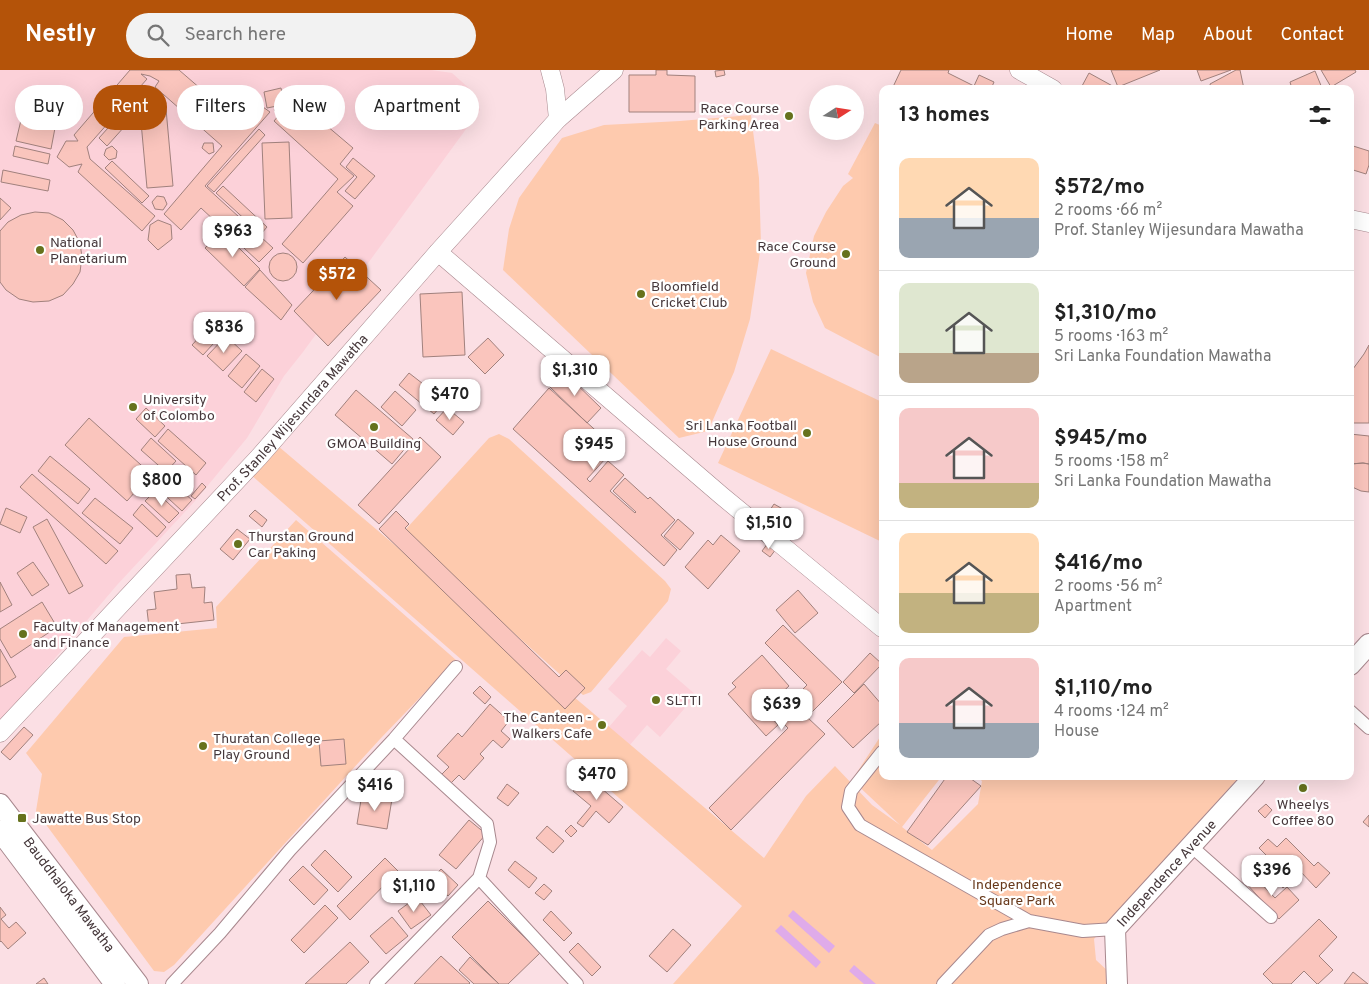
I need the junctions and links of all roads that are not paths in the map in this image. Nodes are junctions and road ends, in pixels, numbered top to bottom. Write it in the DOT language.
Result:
graph roads {
  1 [pos="550,70"];
  2 [pos="614,70"];
  3 [pos="1019,70"];
  4 [pos="1043,80"];
  5 [pos="558,120"];
  6 [pos="1354,220"];
  7 [pos="1369,223"];
  8 [pos="438,252"];
  9 [pos="879,626"];
  10 [pos="1369,644"];
  11 [pos="1354,661"];
  12 [pos="456,667"];
  13 [pos="1354,715"];
  14 [pos="1369,728"];
  15 [pos="0,733"];
  16 [pos="394,739"];
  17 [pos="879,756"];
  18 [pos="1251,780"];
  19 [pos="0,804"];
  20 [pos="0,831"];
  21 [pos="1191,846"];
  22 [pos="479,878"];
  23 [pos="1271,917"];
  24 [pos="1029,921"];
  25 [pos="1115,929"];
  26 [pos="115,984"];
  27 [pos="138,984"];
  28 [pos="172,984"];
  29 [pos="376,984"];
  30 [pos="577,984"];
  31 [pos="943,984"];
  32 [pos="1117,984"];
  1 -- 5 [label="main road"];
  2 -- 5 [label="main road, Prof. Stanley Wijesundara Mawatha"];
  3 -- 4 [label="main road"];
  5 -- 8 [label="main road, Prof. Stanley Wijesundara Mawatha"];
  6 -- 7 [label="main road"];
  8 -- 9 [label="main road"];
  8 -- 15 [label="main road, Prof. Stanley Wijesundara Mawatha"];
  10 -- 11 [label="main road"];
  12 -- 16 [label="street"];
  13 -- 14 [label="street"];
  16 -- 22 [label="street"];
  16 -- 28 [label="street"];
  17 -- 24 [label="street"];
  18 -- 21 [label="main road, Independence Avenue"];
  19 -- 27 [label="main road, Bauddhaloka Mawatha"];
  20 -- 26 [label="main road, Bauddhaloka Mawatha"];
  21 -- 23 [label="street"];
  21 -- 25 [label="main road, Independence Avenue"];
  22 -- 29 [label="street"];
  22 -- 30 [label="street"];
  24 -- 25 [label="street"];
  24 -- 31 [label="street"];
  25 -- 32 [label="main road, Independence Avenue"];
}
